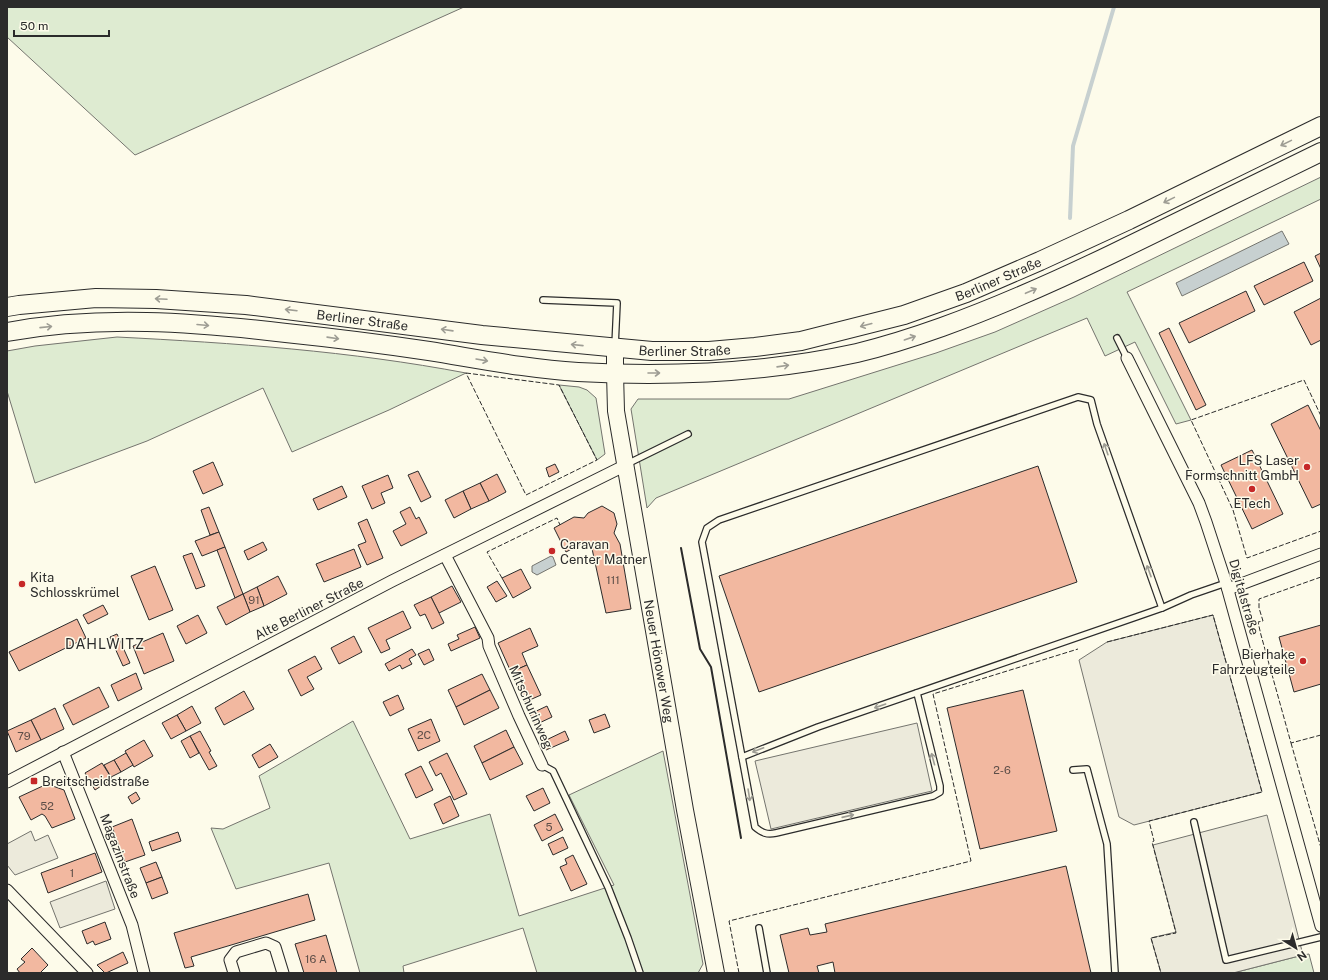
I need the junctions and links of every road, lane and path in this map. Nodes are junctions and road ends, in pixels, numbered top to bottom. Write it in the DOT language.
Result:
graph roads {
  1 [pos="1321,126"];
  2 [pos="1321,152"];
  3 [pos="543,300"];
  4 [pos="7,307"];
  5 [pos="7,332"];
  6 [pos="1117,338"];
  7 [pos="615,348"];
  8 [pos="1127,358"];
  9 [pos="615,373"];
  10 [pos="688,434"];
  11 [pos="626,465"];
  12 [pos="1321,554"];
  13 [pos="445,556"];
  14 [pos="1227,586"];
  15 [pos="1162,608"];
  16 [pos="917,693"];
  17 [pos="63,752"];
  18 [pos="742,756"];
  19 [pos="542,765"];
  20 [pos="1073,770"];
  21 [pos="7,782"];
  22 [pos="1194,822"];
  23 [pos="7,890"];
  24 [pos="1321,926"];
  25 [pos="759,928"];
  26 [pos="1321,937"];
  27 [pos="87,973"];
  28 [pos="144,973"];
  29 [pos="234,973"];
  30 [pos="283,973"];
  31 [pos="640,973"];
  32 [pos="716,973"];
  33 [pos="767,973"];
  34 [pos="1115,973"];
  1 -- 7 [label="main road, Berliner Straße, one-way"];
  9 -- 2 [label="main road, Berliner Straße, one-way"];
  3 -- 7 [label="lane"];
  7 -- 4 [label="main road, Berliner Straße, one-way"];
  5 -- 9 [label="main road, Berliner Straße, one-way"];
  6 -- 8 [label="lane"];
  7 -- 9 [label="main road, Neuer Hönower Weg"];
  8 -- 14 [label="street, Digitalstraße"];
  9 -- 11 [label="main road, Neuer Hönower Weg"];
  10 -- 11 [label="lane"];
  11 -- 13 [label="street, Alte Berliner Straße"];
  11 -- 32 [label="main road, Neuer Hönower Weg"];
  12 -- 14 [label="street"];
  13 -- 17 [label="street, Alte Berliner Straße"];
  13 -- 19 [label="street, Mitschurinweg"];
  14 -- 15 [label="lane"];
  14 -- 24 [label="street, Digitalstraße"];
  15 -- 16 [label="lane"];
  15 -- 18 [label="lane, one-way"];
  16 -- 18 [label="lane, one-way"];
  18 -- 16 [label="lane, one-way"];
  17 -- 21 [label="street, Alte Berliner Straße"];
  17 -- 28 [label="street, Magazinstraße"];
  19 -- 31 [label="lane, Mitschurinweg"];
  20 -- 34 [label="lane"];
  22 -- 26 [label="lane"];
  23 -- 27 [label="street"];
  25 -- 33 [label="lane"];
  29 -- 30 [label="street"];
}
